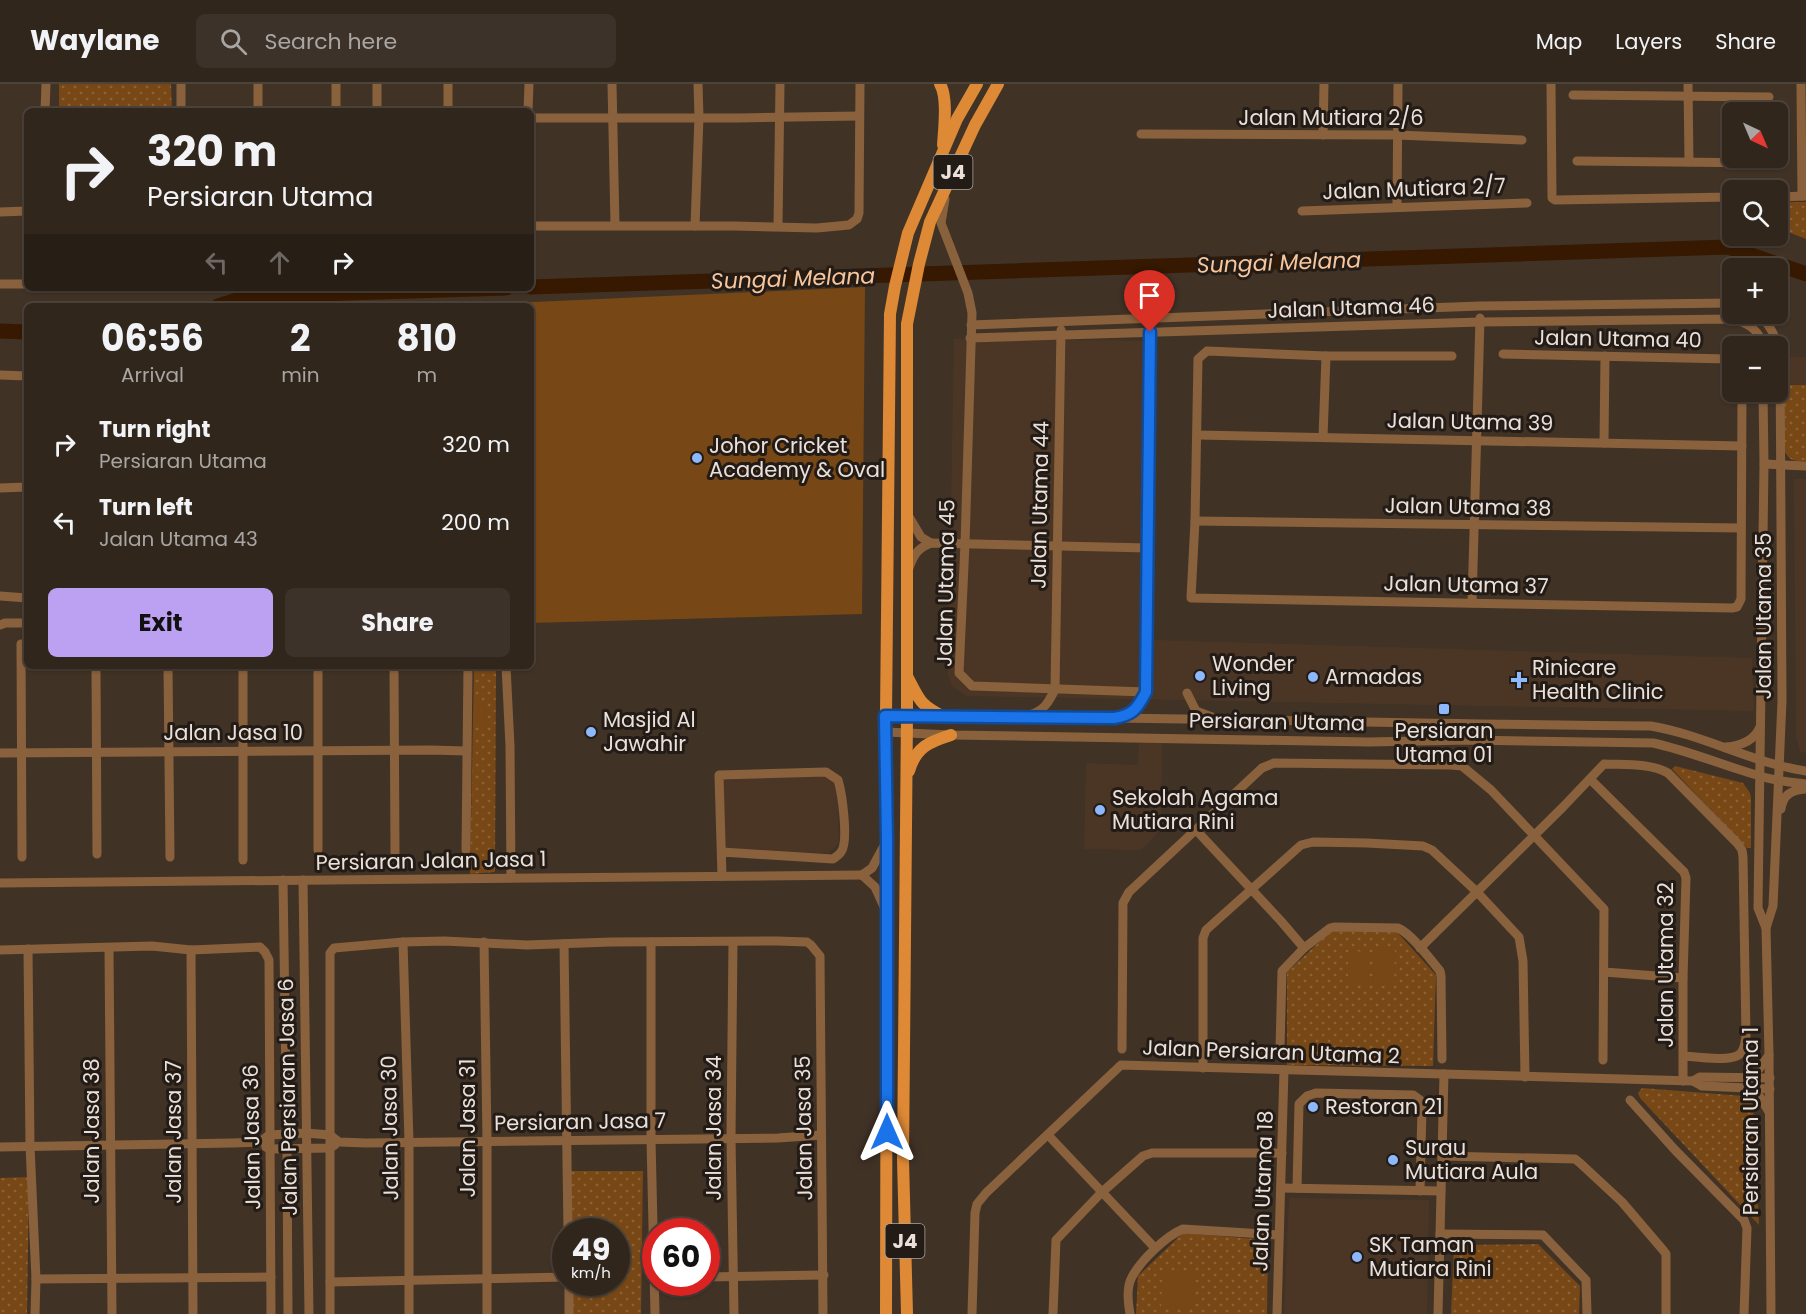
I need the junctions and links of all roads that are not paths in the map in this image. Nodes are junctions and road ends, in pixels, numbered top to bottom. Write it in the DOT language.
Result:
graph roads {
  1 [pos="46,84"];
  2 [pos="181,84"];
  3 [pos="258,84"];
  4 [pos="336,84"];
  5 [pos="377,84"];
  6 [pos="448,84"];
  7 [pos="529,84"];
  8 [pos="612,84"];
  9 [pos="698,84"];
  10 [pos="780,84"];
  11 [pos="860,84"];
  12 [pos="940,84"];
  13 [pos="978,84"];
  14 [pos="998,84"];
  15 [pos="1324,84"];
  16 [pos="1398,84"];
  17 [pos="1551,84"];
  18 [pos="1688,84"];
  19 [pos="1801,84"];
  20 [pos="1573,95"];
  21 [pos="1688,97"];
  22 [pos="1769,97"];
  23 [pos="1803,102"];
  24 [pos="45,108"];
  25 [pos="181,108"];
  26 [pos="258,108"];
  27 [pos="336,108"];
  28 [pos="377,108"];
  29 [pos="448,108"];
  30 [pos="528,108"];
  31 [pos="859,116"];
  32 [pos="699,117"];
  33 [pos="781,117"];
  34 [pos="534,118"];
  35 [pos="612,118"];
  36 [pos="1141,134"];
  37 [pos="1323,135"];
  38 [pos="1398,135"];
  39 [pos="1522,140"];
  40 [pos="943,153"];
  41 [pos="1577,161"];
  42 [pos="1689,162"];
  43 [pos="1722,162"];
  44 [pos="950,179"];
  45 [pos="1804,179"];
  46 [pos="1804,196"];
  47 [pos="1722,197"];
  48 [pos="1788,197"];
  49 [pos="1527,203"];
  50 [pos="1397,207"];
  51 [pos="1302,211"];
  52 [pos="0,212"];
  53 [pos="24,212"];
  54 [pos="615,225"];
  55 [pos="534,226"];
  56 [pos="695,226"];
  57 [pos="778,226"];
  58 [pos="0,284"];
  59 [pos="24,284"];
  60 [pos="1722,303"];
  61 [pos="1480,306"];
  62 [pos="1150,318"];
  63 [pos="1061,322"];
  64 [pos="1480,322"];
  65 [pos="1768,324"];
  66 [pos="971,325"];
  67 [pos="1150,332"];
  68 [pos="1061,335"];
  69 [pos="1760,336"];
  70 [pos="970,338"];
  71 [pos="1503,354"];
  72 [pos="1326,356"];
  73 [pos="1452,356"];
  74 [pos="1605,356"];
  75 [pos="1722,359"];
  76 [pos="0,375"];
  77 [pos="24,376"];
  78 [pos="1742,402"];
  79 [pos="1764,402"];
  80 [pos="1197,435"];
  81 [pos="1323,437"];
  82 [pos="1477,440"];
  83 [pos="1604,443"];
  84 [pos="1742,446"];
  85 [pos="1764,464"];
  86 [pos="1782,465"];
  87 [pos="1806,466"];
  88 [pos="0,488"];
  89 [pos="24,488"];
  90 [pos="907,513"];
  91 [pos="1195,521"];
  92 [pos="1474,525"];
  93 [pos="1741,528"];
  94 [pos="931,543"];
  95 [pos="965,544"];
  96 [pos="1057,546"];
  97 [pos="1148,548"];
  98 [pos="907,573"];
  99 [pos="0,596"];
  100 [pos="24,598"];
  101 [pos="1472,603"];
  102 [pos="24,623"];
  103 [pos="0,625"];
  104 [pos="21,644"];
  105 [pos="96,669"];
  106 [pos="168,669"];
  107 [pos="243,669"];
  108 [pos="318,669"];
  109 [pos="394,669"];
  110 [pos="468,669"];
  111 [pos="506,669"];
  112 [pos="906,674"];
  113 [pos="1055,689"];
  114 [pos="1146,692"];
  115 [pos="1187,693"];
  116 [pos="885,716"];
  117 [pos="907,716"];
  118 [pos="944,717"];
  119 [pos="1021,717"];
  120 [pos="1114,718"];
  121 [pos="1218,720"];
  122 [pos="1760,728"];
  123 [pos="886,732"];
  124 [pos="906,733"];
  125 [pos="951,735"];
  126 [pos="1720,747"];
  127 [pos="318,750"];
  128 [pos="394,750"];
  129 [pos="243,751"];
  130 [pos="466,751"];
  131 [pos="22,752"];
  132 [pos="97,752"];
  133 [pos="169,752"];
  134 [pos="0,753"];
  135 [pos="1760,761"];
  136 [pos="1779,766"];
  137 [pos="1806,771"];
  138 [pos="1760,776"];
  139 [pos="1590,779"];
  140 [pos="1779,781"];
  141 [pos="906,783"];
  142 [pos="1806,784"];
  143 [pos="1806,789"];
  144 [pos="1196,830"];
  145 [pos="1534,836"];
  146 [pos="887,839"];
  147 [pos="1776,847"];
  148 [pos="318,850"];
  149 [pos="466,850"];
  150 [pos="722,852"];
  151 [pos="395,853"];
  152 [pos="97,854"];
  153 [pos="22,857"];
  154 [pos="170,857"];
  155 [pos="243,861"];
  156 [pos="862,875"];
  157 [pos="722,876"];
  158 [pos="512,878"];
  159 [pos="282,880"];
  160 [pos="303,880"];
  161 [pos="0,883"];
  162 [pos="1251,890"];
  163 [pos="1477,892"];
  164 [pos="886,914"];
  165 [pos="1766,928"];
  166 [pos="403,942"];
  167 [pos="484,942"];
  168 [pos="651,942"];
  169 [pos="733,942"];
  170 [pos="564,944"];
  171 [pos="110,948"];
  172 [pos="1304,948"];
  173 [pos="1420,948"];
  174 [pos="28,949"];
  175 [pos="0,950"];
  176 [pos="191,950"];
  177 [pos="1604,972"];
  178 [pos="1683,978"];
  179 [pos="1280,1048"];
  180 [pos="1122,1049"];
  181 [pos="1769,1055"];
  182 [pos="1684,1056"];
  183 [pos="1442,1059"];
  184 [pos="1603,1060"];
  185 [pos="1203,1068"];
  186 [pos="1284,1070"];
  187 [pos="1444,1074"];
  188 [pos="1525,1077"];
  189 [pos="1770,1078"];
  190 [pos="1688,1081"];
  191 [pos="1747,1083"];
  192 [pos="1770,1089"];
  193 [pos="1630,1100"];
  194 [pos="1770,1112"];
  195 [pos="306,1133"];
  196 [pos="287,1134"];
  197 [pos="269,1135"];
  198 [pos="330,1135"];
  199 [pos="821,1135"];
  200 [pos="1048,1135"];
  201 [pos="731,1138"];
  202 [pos="651,1139"];
  203 [pos="487,1140"];
  204 [pos="566,1140"];
  205 [pos="260,1142"];
  206 [pos="339,1142"];
  207 [pos="409,1142"];
  208 [pos="192,1144"];
  209 [pos="30,1146"];
  210 [pos="110,1146"];
  211 [pos="0,1147"];
  212 [pos="330,1148"];
  213 [pos="269,1149"];
  214 [pos="287,1149"];
  215 [pos="307,1149"];
  216 [pos="1282,1153"];
  217 [pos="1442,1156"];
  218 [pos="1281,1188"];
  219 [pos="1297,1188"];
  220 [pos="1420,1191"];
  221 [pos="1441,1191"];
  222 [pos="1101,1192"];
  223 [pos="568,1218"];
  224 [pos="653,1218"];
  225 [pos="1279,1234"];
  226 [pos="1440,1234"];
  227 [pos="1155,1248"];
  228 [pos="824,1275"];
  229 [pos="720,1276"];
  230 [pos="734,1276"];
  231 [pos="271,1277"];
  232 [pos="552,1277"];
  233 [pos="112,1278"];
  234 [pos="192,1278"];
  235 [pos="486,1278"];
  236 [pos="36,1279"];
  237 [pos="410,1280"];
  238 [pos="330,1282"];
  239 [pos="568,1296"];
  240 [pos="655,1296"];
  241 [pos="35,1314"];
  242 [pos="112,1314"];
  243 [pos="193,1314"];
  244 [pos="271,1314"];
  245 [pos="288,1314"];
  246 [pos="309,1314"];
  247 [pos="330,1314"];
  248 [pos="409,1314"];
  249 [pos="487,1314"];
  250 [pos="569,1314"];
  251 [pos="655,1314"];
  252 [pos="734,1314"];
  253 [pos="823,1314"];
  254 [pos="886,1314"];
  255 [pos="907,1314"];
  256 [pos="972,1314"];
  257 [pos="1053,1314"];
  258 [pos="1130,1314"];
  259 [pos="1277,1314"];
  260 [pos="1438,1314"];
  261 [pos="1587,1314"];
  262 [pos="1666,1314"];
  263 [pos="1744,1314"];
  264 [pos="1771,1314"];
  1 -- 24 [label="street"];
  2 -- 25 [label="street"];
  3 -- 26 [label="street"];
  4 -- 27 [label="street"];
  5 -- 28 [label="street"];
  6 -- 29 [label="street"];
  7 -- 30 [label="street"];
  8 -- 35 [label="street"];
  9 -- 32 [label="street"];
  10 -- 33 [label="street"];
  11 -- 31 [label="street"];
  12 -- 40 [label="main road"];
  13 -- 40 [label="main road, J4"];
  14 -- 44 [label="main road, J4"];
  15 -- 37 [label="street"];
  16 -- 38 [label="street"];
  17 -- 47 [label="street"];
  18 -- 21 [label="street"];
  19 -- 23 [label="street"];
  20 -- 21 [label="street"];
  21 -- 22 [label="street"];
  21 -- 42 [label="street"];
  23 -- 45 [label="street"];
  31 -- 33 [label="street"];
  31 -- 57 [label="street"];
  32 -- 33 [label="street"];
  32 -- 35 [label="street"];
  32 -- 56 [label="street"];
  33 -- 57 [label="street"];
  34 -- 35 [label="street"];
  35 -- 54 [label="street"];
  36 -- 37 [label="street, Jalan Mutiara 2/6"];
  37 -- 38 [label="street, Jalan Mutiara 2/6"];
  38 -- 39 [label="street, Jalan Mutiara 2/6"];
  38 -- 50 [label="street"];
  40 -- 116 [label="main road, J4"];
  41 -- 42 [label="street"];
  42 -- 43 [label="street"];
  44 -- 66 [label="street, Jalan Utama 45"];
  44 -- 90 [label="main road, J4"];
  45 -- 46 [label="street"];
  46 -- 48 [label="street"];
  49 -- 50 [label="street, Jalan Mutiara 2/7"];
  50 -- 51 [label="street, Jalan Mutiara 2/7"];
  52 -- 53 [label="street"];
  54 -- 55 [label="street"];
  54 -- 56 [label="street"];
  56 -- 57 [label="street"];
  58 -- 59 [label="street"];
  60 -- 61 [label="street, Jalan Utama 46"];
  61 -- 62 [label="street, Jalan Utama 46"];
  61 -- 64 [label="street"];
  62 -- 63 [label="street, Jalan Utama 46"];
  62 -- 67 [label="street"];
  63 -- 66 [label="street, Jalan Utama 46"];
  63 -- 68 [label="street, Jalan Utama 44"];
  64 -- 67 [label="street, Jalan Utama 46"];
  64 -- 69 [label="street, Jalan Utama 46"];
  64 -- 82 [label="street"];
  65 -- 86 [label="street, Jalan Utama 35"];
  66 -- 70 [label="street, Jalan Utama 45"];
  67 -- 68 [label="street, Jalan Utama 46"];
  67 -- 97 [label="street"];
  68 -- 70 [label="street, Jalan Utama 46"];
  68 -- 96 [label="street, Jalan Utama 44"];
  70 -- 95 [label="street, Jalan Utama 45"];
  71 -- 74 [label="street, Jalan Utama 40"];
  72 -- 73 [label="street"];
  72 -- 80 [label="street"];
  72 -- 81 [label="street"];
  74 -- 75 [label="street, Jalan Utama 40"];
  74 -- 83 [label="street"];
  76 -- 77 [label="street"];
  78 -- 84 [label="street"];
  79 -- 85 [label="street, Jalan Utama 35"];
  80 -- 81 [label="street, Jalan Utama 39"];
  80 -- 91 [label="street"];
  81 -- 82 [label="street, Jalan Utama 39"];
  82 -- 83 [label="street, Jalan Utama 39"];
  82 -- 92 [label="street"];
  83 -- 84 [label="street, Jalan Utama 39"];
  84 -- 93 [label="street"];
  85 -- 86 [label="street"];
  85 -- 122 [label="street, Jalan Utama 35"];
  86 -- 87 [label="street"];
  86 -- 136 [label="street, Jalan Utama 35"];
  88 -- 89 [label="street"];
  90 -- 94 [label="street"];
  90 -- 98 [label="main road, J4"];
  91 -- 92 [label="street, Jalan Utama 38"];
  91 -- 101 [label="street, Jalan Utama 37"];
  92 -- 93 [label="street, Jalan Utama 38"];
  92 -- 101 [label="street"];
  93 -- 101 [label="street, Jalan Utama 37"];
  94 -- 95 [label="street"];
  94 -- 98 [label="street"];
  95 -- 96 [label="street"];
  95 -- 113 [label="street, Jalan Utama 45"];
  96 -- 97 [label="street"];
  96 -- 113 [label="street, Jalan Utama 44"];
  97 -- 114 [label="street"];
  98 -- 112 [label="main road, J4"];
  99 -- 100 [label="street"];
  102 -- 103 [label="street"];
  104 -- 131 [label="street"];
  105 -- 132 [label="street"];
  106 -- 133 [label="street"];
  107 -- 129 [label="street"];
  108 -- 127 [label="street"];
  109 -- 128 [label="street"];
  110 -- 130 [label="street"];
  111 -- 158 [label="street"];
  112 -- 117 [label="main road, J4"];
  112 -- 118 [label="main road"];
  113 -- 114 [label="street, Jalan Utama 45"];
  113 -- 119 [label="street"];
  114 -- 120 [label="street"];
  115 -- 121 [label="street"];
  116 -- 117 [label="street, Persiaran Utama"];
  116 -- 123 [label="main road, J4"];
  117 -- 118 [label="street, Persiaran Utama"];
  117 -- 124 [label="main road, J4"];
  118 -- 119 [label="street, Persiaran Utama"];
  119 -- 120 [label="street, Persiaran Utama"];
  120 -- 121 [label="street, Persiaran Utama"];
  121 -- 126 [label="street, Persiaran Utama"];
  122 -- 126 [label="street"];
  122 -- 135 [label="street, Jalan Utama 35"];
  123 -- 124 [label="street, Persiaran Utama"];
  123 -- 146 [label="main road, J4"];
  124 -- 125 [label="street, Persiaran Utama"];
  124 -- 141 [label="main road, J4"];
  125 -- 138 [label="street, Persiaran Utama"];
  125 -- 141 [label="main road"];
  126 -- 135 [label="street, Persiaran Utama"];
  127 -- 128 [label="street, Jalan Jasa 10"];
  127 -- 129 [label="street, Jalan Jasa 10"];
  127 -- 148 [label="street"];
  128 -- 130 [label="street, Jalan Jasa 10"];
  128 -- 151 [label="street"];
  129 -- 133 [label="street, Jalan Jasa 10"];
  129 -- 155 [label="street"];
  130 -- 149 [label="street"];
  131 -- 132 [label="street, Jalan Jasa 10"];
  131 -- 134 [label="street, Jalan Jasa 10"];
  131 -- 153 [label="street"];
  132 -- 133 [label="street, Jalan Jasa 10"];
  132 -- 152 [label="street"];
  133 -- 154 [label="street"];
  135 -- 136 [label="street, Persiaran Utama"];
  135 -- 138 [label="street, Persiaran Utama 1"];
  136 -- 137 [label="street, Persiaran Utama"];
  136 -- 140 [label="street, Persiaran Utama 1"];
  138 -- 140 [label="street, Persiaran Utama"];
  138 -- 165 [label="street, Persiaran Utama 1"];
  139 -- 145 [label="street"];
  139 -- 178 [label="street, Jalan Utama 32"];
  139 -- 182 [label="street"];
  140 -- 142 [label="street, Persiaran Utama"];
  140 -- 147 [label="street, Persiaran Utama 1"];
  141 -- 255 [label="main road, J4"];
  143 -- 147 [label="street"];
  144 -- 145 [label="street"];
  144 -- 162 [label="street"];
  144 -- 180 [label="street"];
  145 -- 163 [label="street"];
  145 -- 177 [label="street"];
  146 -- 156 [label="street"];
  146 -- 164 [label="main road, J4"];
  147 -- 165 [label="street, Persiaran Utama 1"];
  150 -- 150 [label="street"];
  150 -- 157 [label="street"];
  156 -- 157 [label="street, Persiaran Jalan Jasa 1"];
  156 -- 164 [label="street"];
  157 -- 158 [label="street, Persiaran Jalan Jasa 1"];
  158 -- 160 [label="street, Persiaran Jalan Jasa 1"];
  159 -- 160 [label="street, Persiaran Jalan Jasa 1"];
  159 -- 161 [label="street, Persiaran Jalan Jasa 1"];
  159 -- 196 [label="street, Jalan Persiaran Jasa 6"];
  160 -- 195 [label="street, Jalan Persiaran Jasa 6"];
  162 -- 163 [label="street"];
  162 -- 172 [label="street"];
  162 -- 185 [label="street"];
  163 -- 173 [label="street"];
  163 -- 188 [label="street"];
  164 -- 254 [label="main road, J4"];
  165 -- 181 [label="street, Persiaran Utama 1"];
  166 -- 167 [label="street"];
  166 -- 198 [label="street"];
  166 -- 207 [label="street, Jalan Jasa 30"];
  167 -- 170 [label="street"];
  167 -- 203 [label="street, Jalan Jasa 31"];
  168 -- 169 [label="street"];
  168 -- 170 [label="street"];
  168 -- 202 [label="street"];
  169 -- 199 [label="street, Jalan Jasa 35"];
  169 -- 201 [label="street, Jalan Jasa 34"];
  170 -- 204 [label="street"];
  171 -- 174 [label="street"];
  171 -- 176 [label="street"];
  171 -- 210 [label="street, Jalan Jasa 38"];
  172 -- 173 [label="street"];
  172 -- 179 [label="street"];
  173 -- 183 [label="street"];
  174 -- 175 [label="street"];
  174 -- 209 [label="street"];
  176 -- 197 [label="street, Jalan Jasa 36"];
  176 -- 208 [label="street, Jalan Jasa 37"];
  177 -- 178 [label="street"];
  177 -- 184 [label="street"];
  178 -- 182 [label="street, Jalan Utama 32"];
  181 -- 189 [label="street, Persiaran Utama 1"];
  181 -- 191 [label="street"];
  182 -- 190 [label="street, Jalan Utama 32"];
  185 -- 186 [label="street, Jalan Persiaran Utama 2"];
  185 -- 200 [label="street, Jalan Persiaran Utama 2"];
  186 -- 187 [label="street, Jalan Persiaran Utama 2"];
  186 -- 216 [label="street, Jalan Utama 18"];
  187 -- 188 [label="street, Jalan Persiaran Utama 2"];
  187 -- 217 [label="street"];
  188 -- 190 [label="street, Jalan Persiaran Utama 2"];
  189 -- 191 [label="street, Jalan Persiaran Utama 2"];
  189 -- 192 [label="street, Persiaran Utama 1"];
  190 -- 191 [label="street, Jalan Persiaran Utama 2"];
  191 -- 192 [label="street, Jalan Persiaran Utama 2"];
  191 -- 194 [label="street"];
  192 -- 194 [label="street, Persiaran Utama 1"];
  193 -- 263 [label="street"];
  194 -- 264 [label="street, Persiaran Utama 1"];
  195 -- 196 [label="street"];
  195 -- 198 [label="street"];
  195 -- 215 [label="street, Jalan Persiaran Jasa 6"];
  196 -- 197 [label="street"];
  196 -- 214 [label="street, Jalan Persiaran Jasa 6"];
  197 -- 205 [label="street"];
  197 -- 213 [label="street, Jalan Jasa 36"];
  198 -- 206 [label="street"];
  198 -- 212 [label="street"];
  199 -- 201 [label="street, Persiaran Jasa 7"];
  199 -- 228 [label="street, Jalan Jasa 35"];
  200 -- 222 [label="street"];
  200 -- 256 [label="street, Jalan Persiaran Utama 2"];
  201 -- 202 [label="street, Persiaran Jasa 7"];
  201 -- 230 [label="street, Jalan Jasa 34"];
  202 -- 204 [label="street, Persiaran Jasa 7"];
  202 -- 224 [label="street"];
  203 -- 204 [label="street, Persiaran Jasa 7"];
  203 -- 207 [label="street, Persiaran Jasa 7"];
  203 -- 235 [label="street, Jalan Jasa 31"];
  204 -- 223 [label="street"];
  205 -- 208 [label="street"];
  205 -- 213 [label="street"];
  206 -- 207 [label="street, Persiaran Jasa 7"];
  206 -- 212 [label="street"];
  207 -- 237 [label="street, Jalan Jasa 30"];
  208 -- 210 [label="street"];
  208 -- 234 [label="street, Jalan Jasa 37"];
  209 -- 210 [label="street"];
  209 -- 211 [label="street"];
  209 -- 236 [label="street"];
  210 -- 233 [label="street, Jalan Jasa 38"];
  212 -- 215 [label="street"];
  212 -- 238 [label="street"];
  213 -- 214 [label="street"];
  213 -- 231 [label="street, Jalan Jasa 36"];
  214 -- 215 [label="street"];
  214 -- 245 [label="street, Jalan Persiaran Jasa 6"];
  215 -- 246 [label="street, Jalan Persiaran Jasa 6"];
  216 -- 218 [label="street, Jalan Utama 18"];
  216 -- 222 [label="street"];
  217 -- 221 [label="street"];
  217 -- 262 [label="street"];
  218 -- 219 [label="street"];
  218 -- 225 [label="street, Jalan Utama 18"];
  219 -- 220 [label="street"];
  219 -- 220 [label="street"];
  220 -- 221 [label="street"];
  221 -- 226 [label="street"];
  222 -- 227 [label="street"];
  222 -- 257 [label="street"];
  225 -- 227 [label="street"];
  225 -- 259 [label="street, Jalan Utama 18"];
  226 -- 260 [label="street"];
  226 -- 261 [label="street"];
  227 -- 258 [label="street"];
  228 -- 230 [label="street"];
  228 -- 253 [label="street, Jalan Jasa 35"];
  229 -- 230 [label="street"];
  230 -- 252 [label="street, Jalan Jasa 34"];
  231 -- 234 [label="street"];
  231 -- 244 [label="street, Jalan Jasa 36"];
  232 -- 235 [label="street"];
  233 -- 234 [label="street"];
  233 -- 236 [label="street"];
  233 -- 242 [label="street, Jalan Jasa 38"];
  234 -- 243 [label="street, Jalan Jasa 37"];
  235 -- 237 [label="street"];
  235 -- 249 [label="street, Jalan Jasa 31"];
  236 -- 241 [label="street"];
  237 -- 238 [label="street"];
  237 -- 248 [label="street, Jalan Jasa 30"];
  238 -- 247 [label="street"];
  239 -- 250 [label="street"];
  240 -- 251 [label="street"];
}
